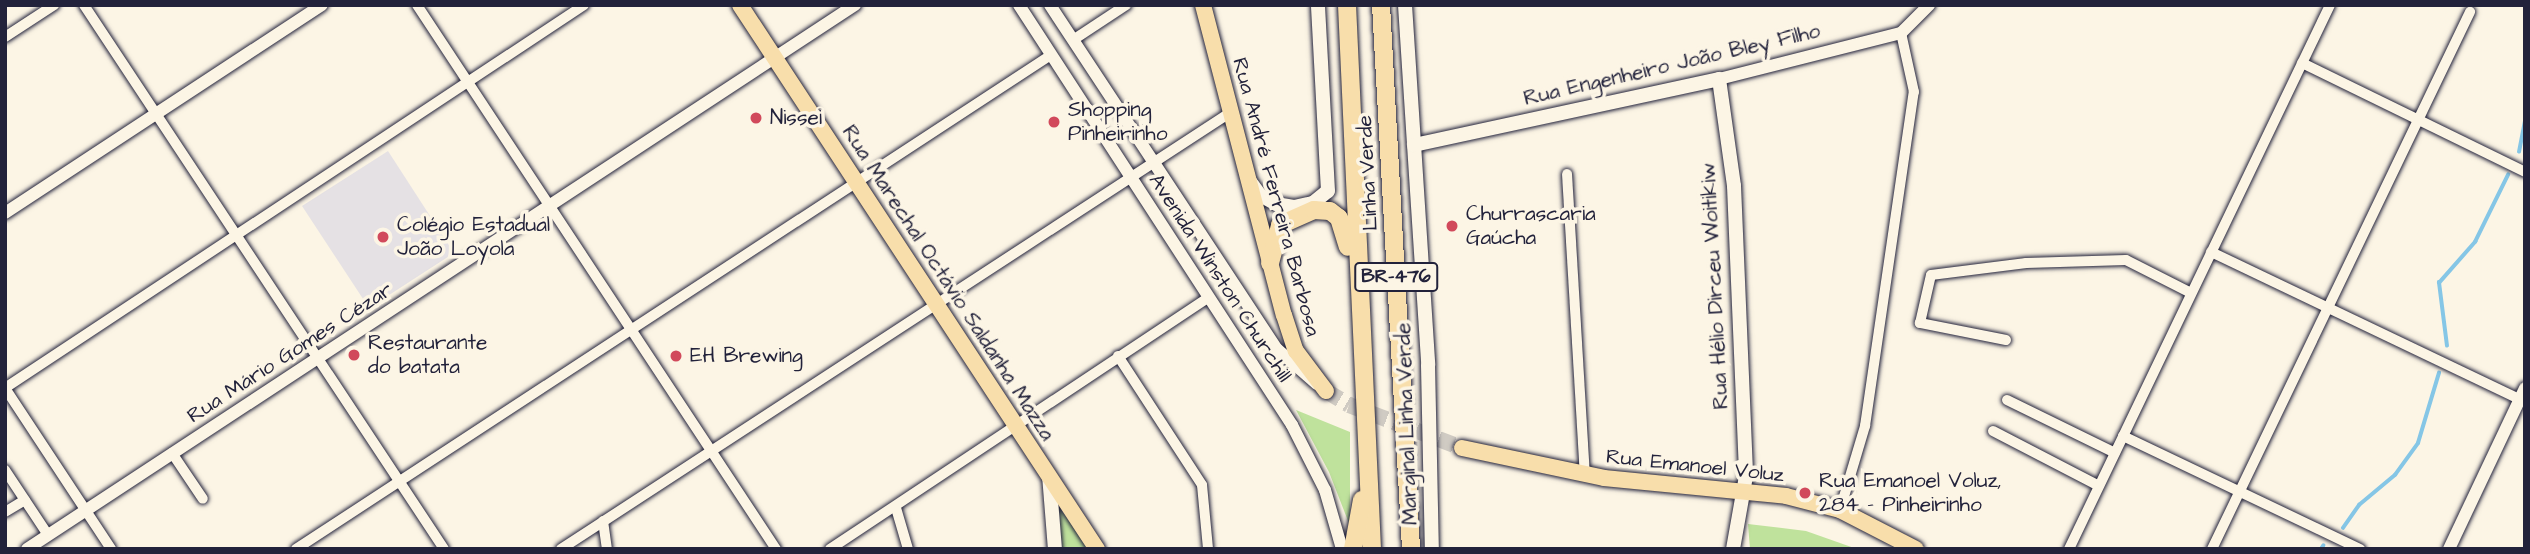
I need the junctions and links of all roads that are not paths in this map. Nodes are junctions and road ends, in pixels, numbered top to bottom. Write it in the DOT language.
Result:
graph roads {
  1 [pos="54,5"];
  2 [pos="84,5"];
  3 [pos="322,5"];
  4 [pos="417,5"];
  5 [pos="584,5"];
  6 [pos="740,5"];
  7 [pos="855,5"];
  8 [pos="1019,5"];
  9 [pos="1050,5"];
  10 [pos="1126,5"];
  11 [pos="1203,5"];
  12 [pos="1318,5"];
  13 [pos="1347,5"];
  14 [pos="1381,5"];
  15 [pos="1405,5"];
  16 [pos="1929,5"];
  17 [pos="2330,5"];
  18 [pos="2470,12"];
  19 [pos="1901,33"];
  20 [pos="5,37"];
  21 [pos="1073,40"];
  22 [pos="1051,55"];
  23 [pos="775,58"];
  24 [pos="2302,63"];
  25 [pos="1719,79"];
  26 [pos="468,82"];
  27 [pos="1231,112"];
  28 [pos="156,114"];
  29 [pos="2418,120"];
  30 [pos="1414,145"];
  31 [pos="1154,162"];
  32 [pos="2525,172"];
  33 [pos="1567,174"];
  34 [pos="1131,177"];
  35 [pos="1249,179"];
  36 [pos="856,182"];
  37 [pos="550,206"];
  38 [pos="5,213"];
  39 [pos="236,235"];
  40 [pos="2211,252"];
  41 [pos="1270,263"];
  42 [pos="2191,293"];
  43 [pos="1209,297"];
  44 [pos="936,304"];
  45 [pos="2328,308"];
  46 [pos="631,329"];
  47 [pos="2006,340"];
  48 [pos="1360,353"];
  49 [pos="1118,356"];
  50 [pos="317,358"];
  51 [pos="5,388"];
  52 [pos="1326,390"];
  53 [pos="2523,397"];
  54 [pos="2007,400"];
  55 [pos="1016,424"];
  56 [pos="1993,431"];
  57 [pos="2123,436"];
  58 [pos="1462,448"];
  59 [pos="711,451"];
  60 [pos="172,453"];
  61 [pos="2115,453"];
  62 [pos="5,470"];
  63 [pos="1366,472"];
  64 [pos="1585,474"];
  65 [pos="1049,475"];
  66 [pos="399,481"];
  67 [pos="2099,486"];
  68 [pos="1743,491"];
  69 [pos="2240,492"];
  70 [pos="203,499"];
  71 [pos="24,500"];
  72 [pos="896,508"];
  73 [pos="1409,508"];
  74 [pos="86,510"];
  75 [pos="1840,510"];
  76 [pos="5,512"];
  77 [pos="603,521"];
  78 [pos="763,529"];
  79 [pos="48,535"];
  80 [pos="27,549"];
  81 [pos="111,549"];
  82 [pos="296,549"];
  83 [pos="444,549"];
  84 [pos="561,549"];
  85 [pos="607,549"];
  86 [pos="764,549"];
  87 [pos="776,549"];
  88 [pos="830,549"];
  89 [pos="908,549"];
  90 [pos="1055,549"];
  91 [pos="1097,549"];
  92 [pos="1208,549"];
  93 [pos="1342,549"];
  94 [pos="1353,549"];
  95 [pos="1372,549"];
  96 [pos="1411,549"];
  97 [pos="1418,549"];
  98 [pos="1432,549"];
  99 [pos="1733,549"];
  100 [pos="1916,549"];
  101 [pos="2069,549"];
  102 [pos="2212,549"];
  103 [pos="2360,549"];
  104 [pos="2449,549"];
  1 -- 20 [label="street"];
  2 -- 28 [label="street"];
  3 -- 28 [label="street"];
  4 -- 26 [label="street"];
  5 -- 26 [label="street"];
  6 -- 23 [label="main road, Rua Marechal Octávio Saldanha Mazza"];
  7 -- 23 [label="street, Rua Mário Gomes Cézar"];
  8 -- 22 [label="street, Avenida Winston Churchill"];
  9 -- 21 [label="street, Avenida Winston Churchill"];
  10 -- 21 [label="street"];
  11 -- 27 [label="main road, Rua André Ferreira Barbosa"];
  12 -- 35 [label="main road"];
  13 -- 48 [label="highway, Linha Verde / BR-476"];
  14 -- 73 [label="highway, Linha Verde / BR-476"];
  15 -- 30 [label="main road, Marginal Linha Verde"];
  16 -- 19 [label="street"];
  17 -- 24 [label="street"];
  18 -- 29 [label="street"];
  19 -- 25 [label="street, Rua Engenheiro João Bley Filho"];
  19 -- 75 [label="street"];
  21 -- 31 [label="street, Avenida Winston Churchill"];
  22 -- 34 [label="street, Avenida Winston Churchill"];
  22 -- 36 [label="street"];
  23 -- 36 [label="main road, Rua Marechal Octávio Saldanha Mazza"];
  23 -- 37 [label="street, Rua Mário Gomes Cézar"];
  24 -- 29 [label="street"];
  24 -- 40 [label="street"];
  25 -- 30 [label="main road, Rua Engenheiro João Bley Filho"];
  25 -- 68 [label="main road, Rua Hélio Dirceu Woitikiw"];
  26 -- 37 [label="street"];
  26 -- 39 [label="street"];
  27 -- 31 [label="street"];
  27 -- 35 [label="main road, Rua André Ferreira Barbosa"];
  28 -- 38 [label="street"];
  28 -- 39 [label="street"];
  29 -- 32 [label="street"];
  29 -- 45 [label="street"];
  30 -- 98 [label="main road, Marginal Linha Verde"];
  31 -- 34 [label="street"];
  31 -- 52 [label="street, Avenida Winston Churchill"];
  33 -- 64 [label="street"];
  34 -- 43 [label="street, Avenida Winston Churchill"];
  34 -- 44 [label="street"];
  35 -- 41 [label="main road, Rua André Ferreira Barbosa"];
  36 -- 44 [label="main road, Rua Marechal Octávio Saldanha Mazza"];
  36 -- 46 [label="street"];
  37 -- 46 [label="street"];
  37 -- 50 [label="street, Rua Mário Gomes Cézar"];
  39 -- 50 [label="street"];
  39 -- 51 [label="street"];
  40 -- 42 [label="street"];
  40 -- 45 [label="street"];
  41 -- 48 [label="highway"];
  41 -- 52 [label="main road, Rua André Ferreira Barbosa"];
  42 -- 47 [label="street"];
  42 -- 57 [label="street"];
  43 -- 49 [label="street"];
  43 -- 93 [label="street, Avenida Winston Churchill"];
  44 -- 55 [label="main road, Rua Marechal Octávio Saldanha Mazza"];
  44 -- 59 [label="street"];
  45 -- 53 [label="street"];
  45 -- 69 [label="street"];
  46 -- 59 [label="street"];
  46 -- 66 [label="street"];
  48 -- 63 [label="highway, Linha Verde / BR-476"];
  49 -- 55 [label="street"];
  49 -- 92 [label="street"];
  50 -- 60 [label="street, Rua Mário Gomes Cézar"];
  50 -- 66 [label="street"];
  51 -- 74 [label="street"];
  53 -- 104 [label="street"];
  54 -- 61 [label="street"];
  55 -- 65 [label="main road, Rua Marechal Octávio Saldanha Mazza"];
  55 -- 72 [label="street"];
  56 -- 67 [label="street"];
  57 -- 61 [label="street"];
  57 -- 69 [label="street"];
  58 -- 64 [label="main road, Rua Emanoel Voluz"];
  59 -- 77 [label="street"];
  59 -- 78 [label="street"];
  60 -- 70 [label="street"];
  60 -- 74 [label="street, Rua Mário Gomes Cézar"];
  61 -- 67 [label="street"];
  62 -- 71 [label="street"];
  63 -- 94 [label="highway"];
  63 -- 95 [label="highway, Linha Verde / BR-476"];
  64 -- 68 [label="main road, Rua Emanoel Voluz"];
  65 -- 90 [label="main road"];
  65 -- 91 [label="main road, Rua Marechal Octávio Saldanha Mazza"];
  66 -- 82 [label="street"];
  66 -- 83 [label="street"];
  67 -- 101 [label="street"];
  68 -- 75 [label="main road, Rua Emanoel Voluz"];
  68 -- 99 [label="main road, Rua Hélio Dirceu Woitikiw"];
  69 -- 102 [label="street"];
  69 -- 103 [label="street"];
  71 -- 76 [label="street"];
  71 -- 79 [label="street"];
  72 -- 88 [label="street"];
  72 -- 89 [label="street"];
  73 -- 96 [label="highway, Linha Verde / BR-476"];
  73 -- 97 [label="highway"];
  74 -- 79 [label="street, Rua Mário Gomes Cézar"];
  74 -- 81 [label="street"];
  75 -- 100 [label="main road, Rua Emanoel Voluz"];
  77 -- 84 [label="street"];
  77 -- 85 [label="street"];
  78 -- 86 [label="street"];
  78 -- 87 [label="street"];
  79 -- 80 [label="street, Rua Mário Gomes Cézar"];
}
